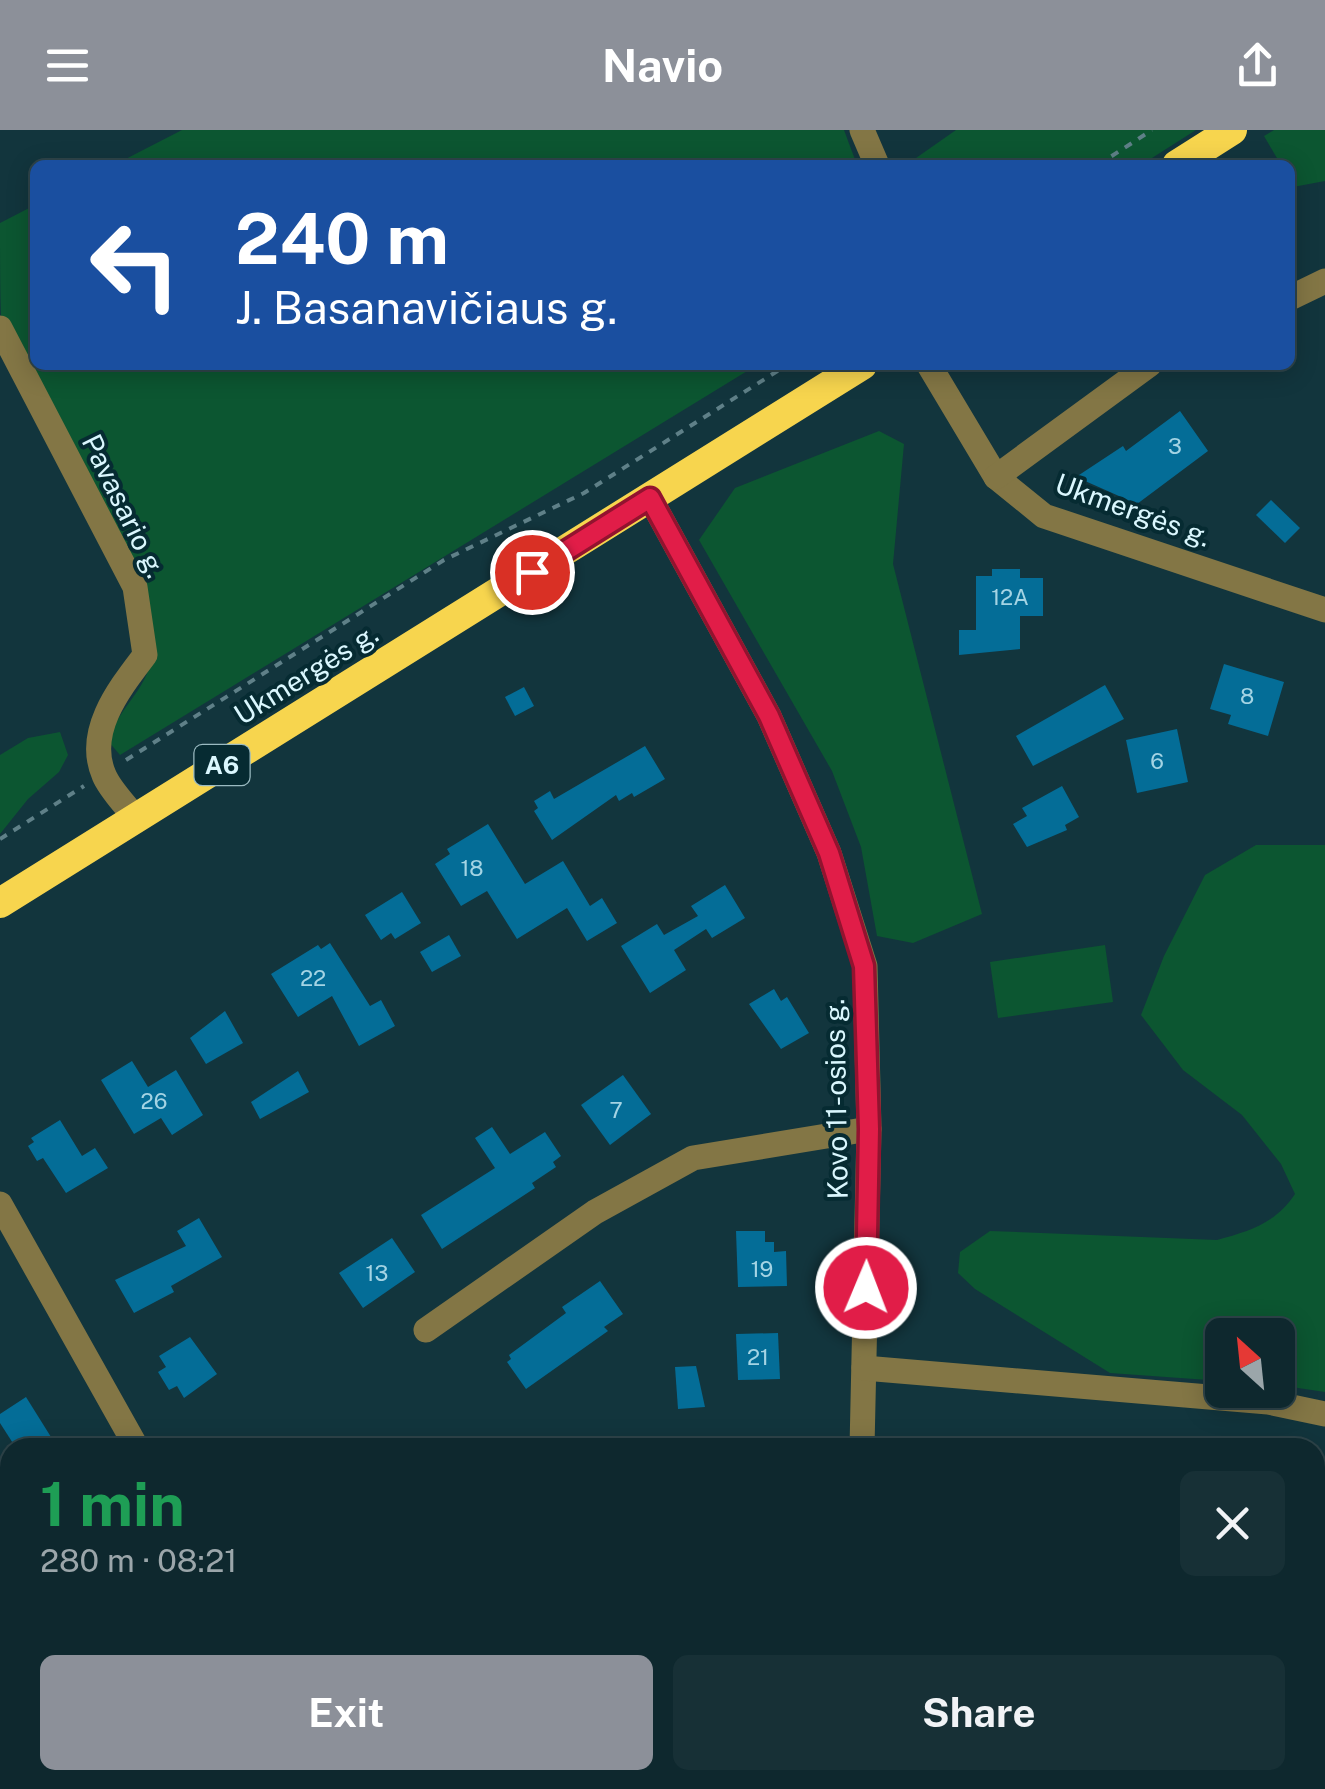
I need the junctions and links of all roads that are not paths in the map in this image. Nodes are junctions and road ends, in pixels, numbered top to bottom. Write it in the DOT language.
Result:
graph roads {
  1 [pos="862,130"];
  2 [pos="1232,130"];
  3 [pos="874,160"];
  4 [pos="1185,160"];
  5 [pos="1325,281"];
  6 [pos="1295,296"];
  7 [pos="0,328"];
  8 [pos="854,370"];
  9 [pos="933,370"];
  10 [pos="1142,370"];
  11 [pos="996,477"];
  12 [pos="650,498"];
  13 [pos="1325,610"];
  14 [pos="136,819"];
  15 [pos="0,904"];
  16 [pos="869,1129"];
  17 [pos="0,1204"];
  18 [pos="426,1330"];
  19 [pos="864,1368"];
  20 [pos="1325,1414"];
  21 [pos="132,1438"];
  22 [pos="862,1438"];
  1 -- 3 [label="street"];
  2 -- 4 [label="highway"];
  5 -- 6 [label="street"];
  7 -- 14 [label="street, Pavasario g."];
  8 -- 12 [label="highway, A6"];
  9 -- 11 [label="street, Ukmergės g."];
  10 -- 11 [label="street"];
  11 -- 13 [label="street, Ukmergės g."];
  12 -- 14 [label="highway, Ukmergės g. / A6"];
  12 -- 16 [label="street, Kovo 11-osios g."];
  14 -- 15 [label="highway, Ukmergės g. / A6"];
  16 -- 18 [label="street"];
  16 -- 19 [label="street, Kovo 11-osios g."];
  17 -- 21 [label="street"];
  19 -- 20 [label="street"];
  19 -- 22 [label="street, Kovo 11-osios g."];
}
